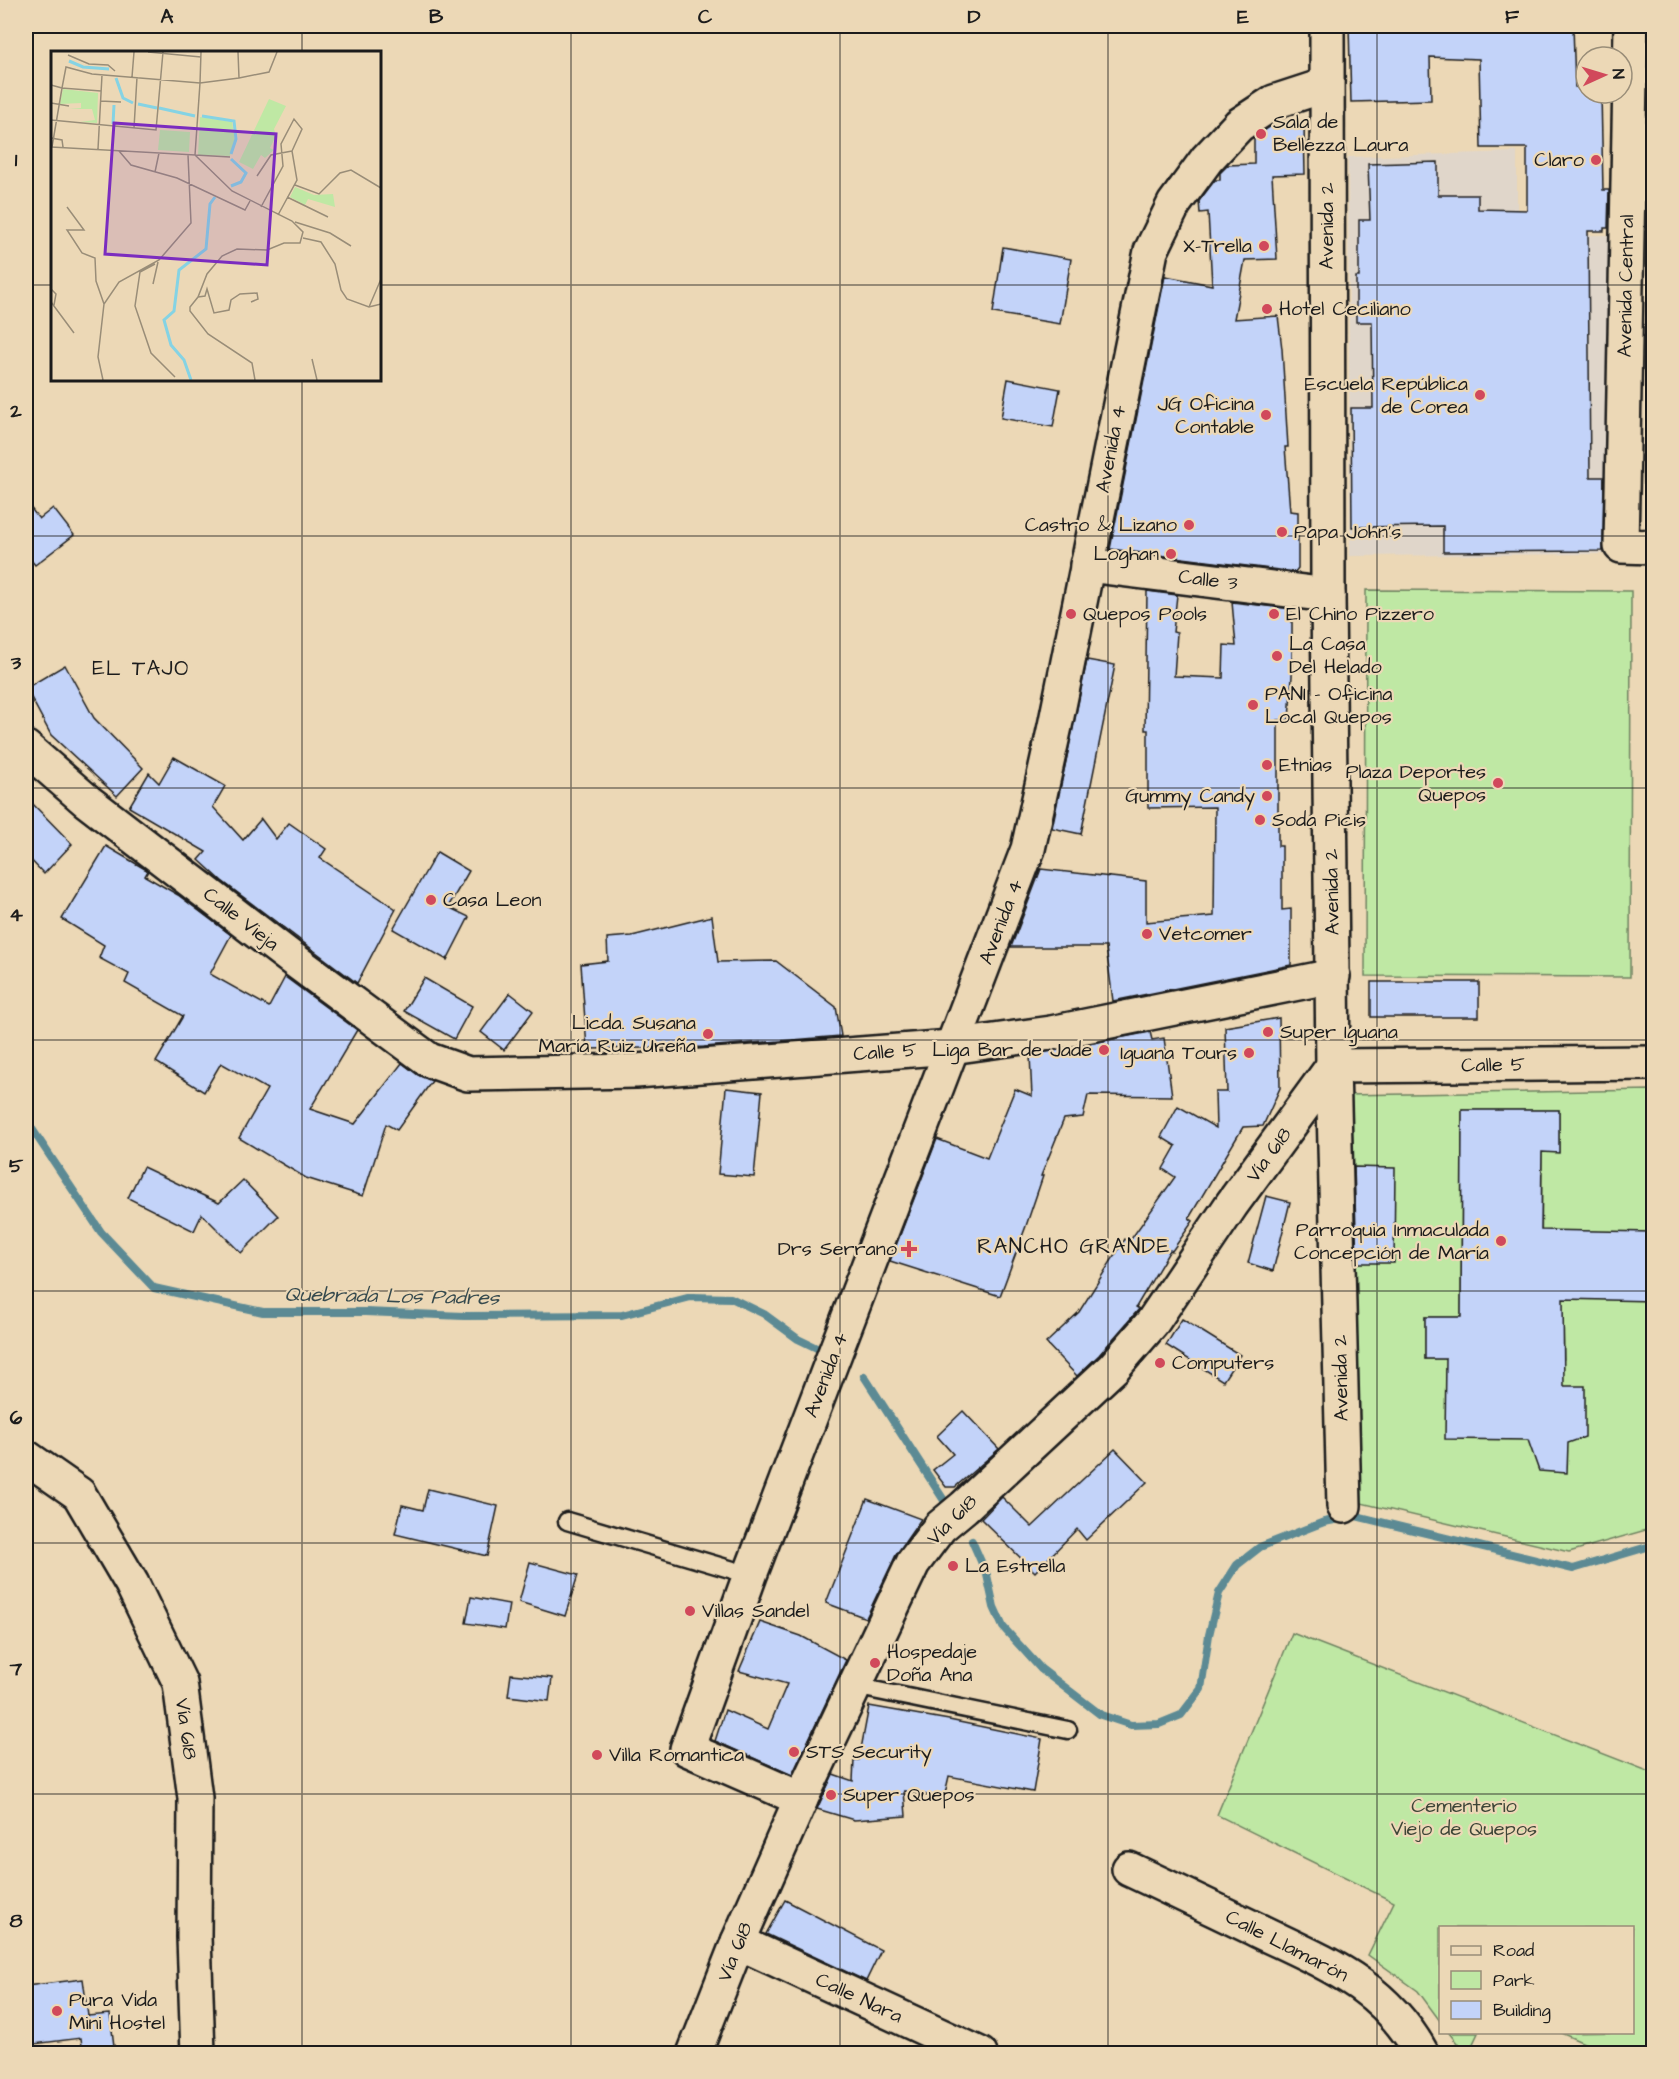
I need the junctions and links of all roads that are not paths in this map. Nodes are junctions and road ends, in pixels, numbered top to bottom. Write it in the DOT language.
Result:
graph roads {
  1 [pos="1327,26"];
  2 [pos="1631,26"];
  3 [pos="1642,76"];
  4 [pos="1326,85"];
  5 [pos="1640,257"];
  6 [pos="1653,546"];
  7 [pos="1087,565"];
  8 [pos="1328,595"];
  9 [pos="26,748"];
  10 [pos="1333,976"];
  11 [pos="951,1047"];
  12 [pos="1653,1063"];
  13 [pos="1333,1066"];
  14 [pos="468,1074"];
  15 [pos="26,1457"];
  16 [pos="1344,1506"];
  17 [pos="567,1521"];
  18 [pos="750,1575"];
  19 [pos="854,1686"];
  20 [pos="1068,1730"];
  21 [pos="801,1799"];
  22 [pos="1130,1869"];
  23 [pos="738,1942"];
  24 [pos="198,2054"];
  25 [pos="694,2054"];
  26 [pos="980,2054"];
  27 [pos="1422,2054"];
  1 -- 4 [label="street, Avenida 2"];
  2 -- 3 [label="street, Avenida Central"];
  3 -- 5 [label="street, Avenida Central"];
  4 -- 7 [label="street, Avenida 4"];
  4 -- 8 [label="street, Avenida 2"];
  5 -- 6 [label="street, Avenida Central"];
  7 -- 8 [label="street, Calle 3"];
  7 -- 11 [label="street, Avenida 4"];
  8 -- 10 [label="street, Avenida 2"];
  9 -- 14 [label="street, Calle Vieja"];
  10 -- 11 [label="street, Calle 5"];
  10 -- 13 [label="street, Avenida 2"];
  11 -- 14 [label="street, Calle 5"];
  11 -- 18 [label="street, Avenida 4"];
  12 -- 13 [label="street, Calle 5"];
  13 -- 16 [label="street, Avenida 2"];
  13 -- 19 [label="street, Vía 618"];
  15 -- 24 [label="street, Vía 618"];
  17 -- 18 [label="lane"];
  18 -- 21 [label="street, Avenida 4"];
  19 -- 20 [label="lane"];
  19 -- 21 [label="street, Vía 618"];
  21 -- 23 [label="street, Vía 618"];
  22 -- 27 [label="street, Calle Llamarón"];
  23 -- 25 [label="street, Vía 618"];
  23 -- 26 [label="street, Calle Nara"];
}
